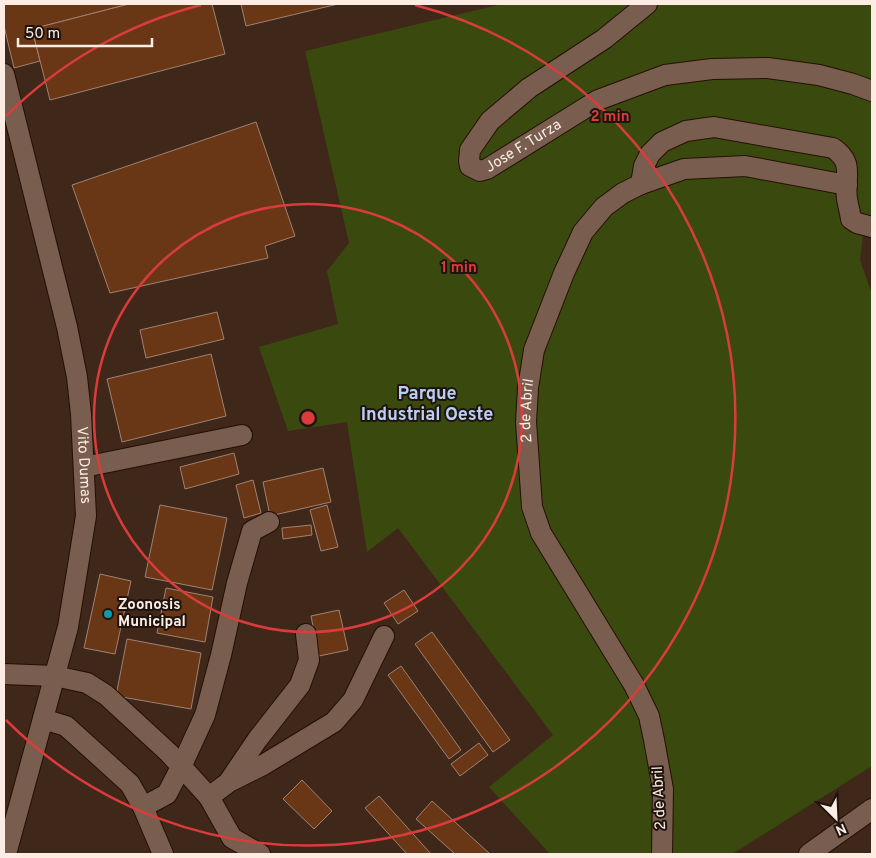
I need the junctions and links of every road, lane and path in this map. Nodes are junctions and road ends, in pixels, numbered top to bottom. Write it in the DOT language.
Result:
graph roads {
  1 [pos="647,4"];
  2 [pos="4,74"];
  3 [pos="872,91"];
  4 [pos="641,184"];
  5 [pos="847,185"];
  6 [pos="872,227"];
  7 [pos="242,435"];
  8 [pos="84,467"];
  9 [pos="269,522"];
  10 [pos="306,634"];
  11 [pos="384,636"];
  12 [pos="4,674"];
  13 [pos="55,676"];
  14 [pos="43,719"];
  15 [pos="182,767"];
  16 [pos="229,782"];
  17 [pos="209,797"];
  18 [pos="143,807"];
  19 [pos="872,809"];
  20 [pos="6,854"];
  21 [pos="163,854"];
  22 [pos="260,854"];
  23 [pos="662,854"];
  24 [pos="810,854"];
  1 -- 3 [label="street, Jose F. Turza"];
  2 -- 8 [label="street, Vito Dumas"];
  4 -- 5 [label="street, 2 de Abril"];
  4 -- 5 [label="street"];
  4 -- 23 [label="street, 2 de Abril"];
  5 -- 6 [label="street"];
  7 -- 8 [label="street"];
  8 -- 13 [label="street, Vito Dumas"];
  9 -- 15 [label="street"];
  10 -- 16 [label="street"];
  11 -- 16 [label="street"];
  12 -- 13 [label="street"];
  13 -- 14 [label="street, Vito Dumas"];
  13 -- 15 [label="street"];
  14 -- 18 [label="street"];
  14 -- 20 [label="street, Vito Dumas"];
  15 -- 17 [label="street"];
  15 -- 18 [label="street"];
  16 -- 17 [label="street"];
  17 -- 22 [label="street"];
  18 -- 21 [label="street"];
  19 -- 24 [label="street"];
}
